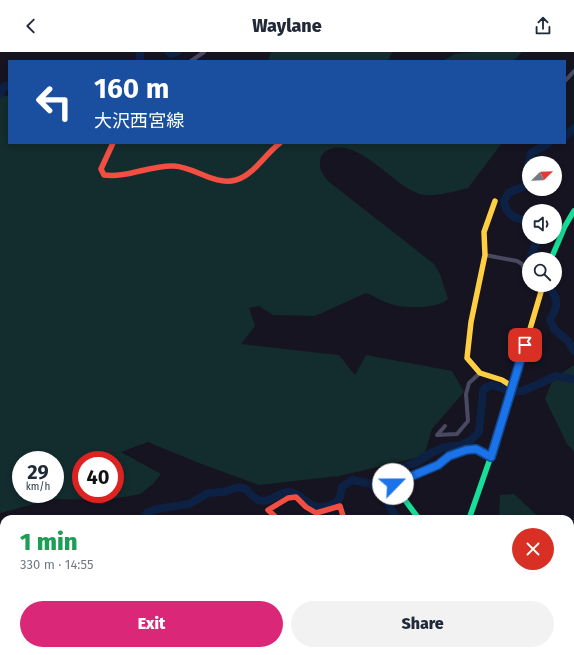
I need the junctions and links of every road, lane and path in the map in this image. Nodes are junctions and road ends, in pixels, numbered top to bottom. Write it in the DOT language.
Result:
graph roads {
  1 [pos="204,52"];
  2 [pos="192,60"];
  3 [pos="574,71"];
  4 [pos="566,80"];
  5 [pos="113,144"];
  6 [pos="279,144"];
  7 [pos="495,201"];
  8 [pos="574,211"];
  9 [pos="554,252"];
  10 [pos="485,255"];
  11 [pos="522,264"];
  12 [pos="541,292"];
  13 [pos="480,373"];
  14 [pos="512,389"];
  15 [pos="445,426"];
  16 [pos="491,457"];
  17 [pos="274,515"];
  18 [pos="343,515"];
  19 [pos="416,515"];
  20 [pos="470,515"];
  1 -- 2 [label="street"];
  3 -- 4 [label="street"];
  5 -- 6 [label="street"];
  7 -- 10 [label="street"];
  8 -- 9 [label="street"];
  10 -- 11 [label="street"];
  10 -- 13 [label="street"];
  12 -- 14 [label="street"];
  13 -- 14 [label="street"];
  13 -- 15 [label="street"];
  14 -- 16 [label="street"];
  16 -- 19 [label="street"];
  16 -- 20 [label="street"];
  17 -- 18 [label="street"];
}
